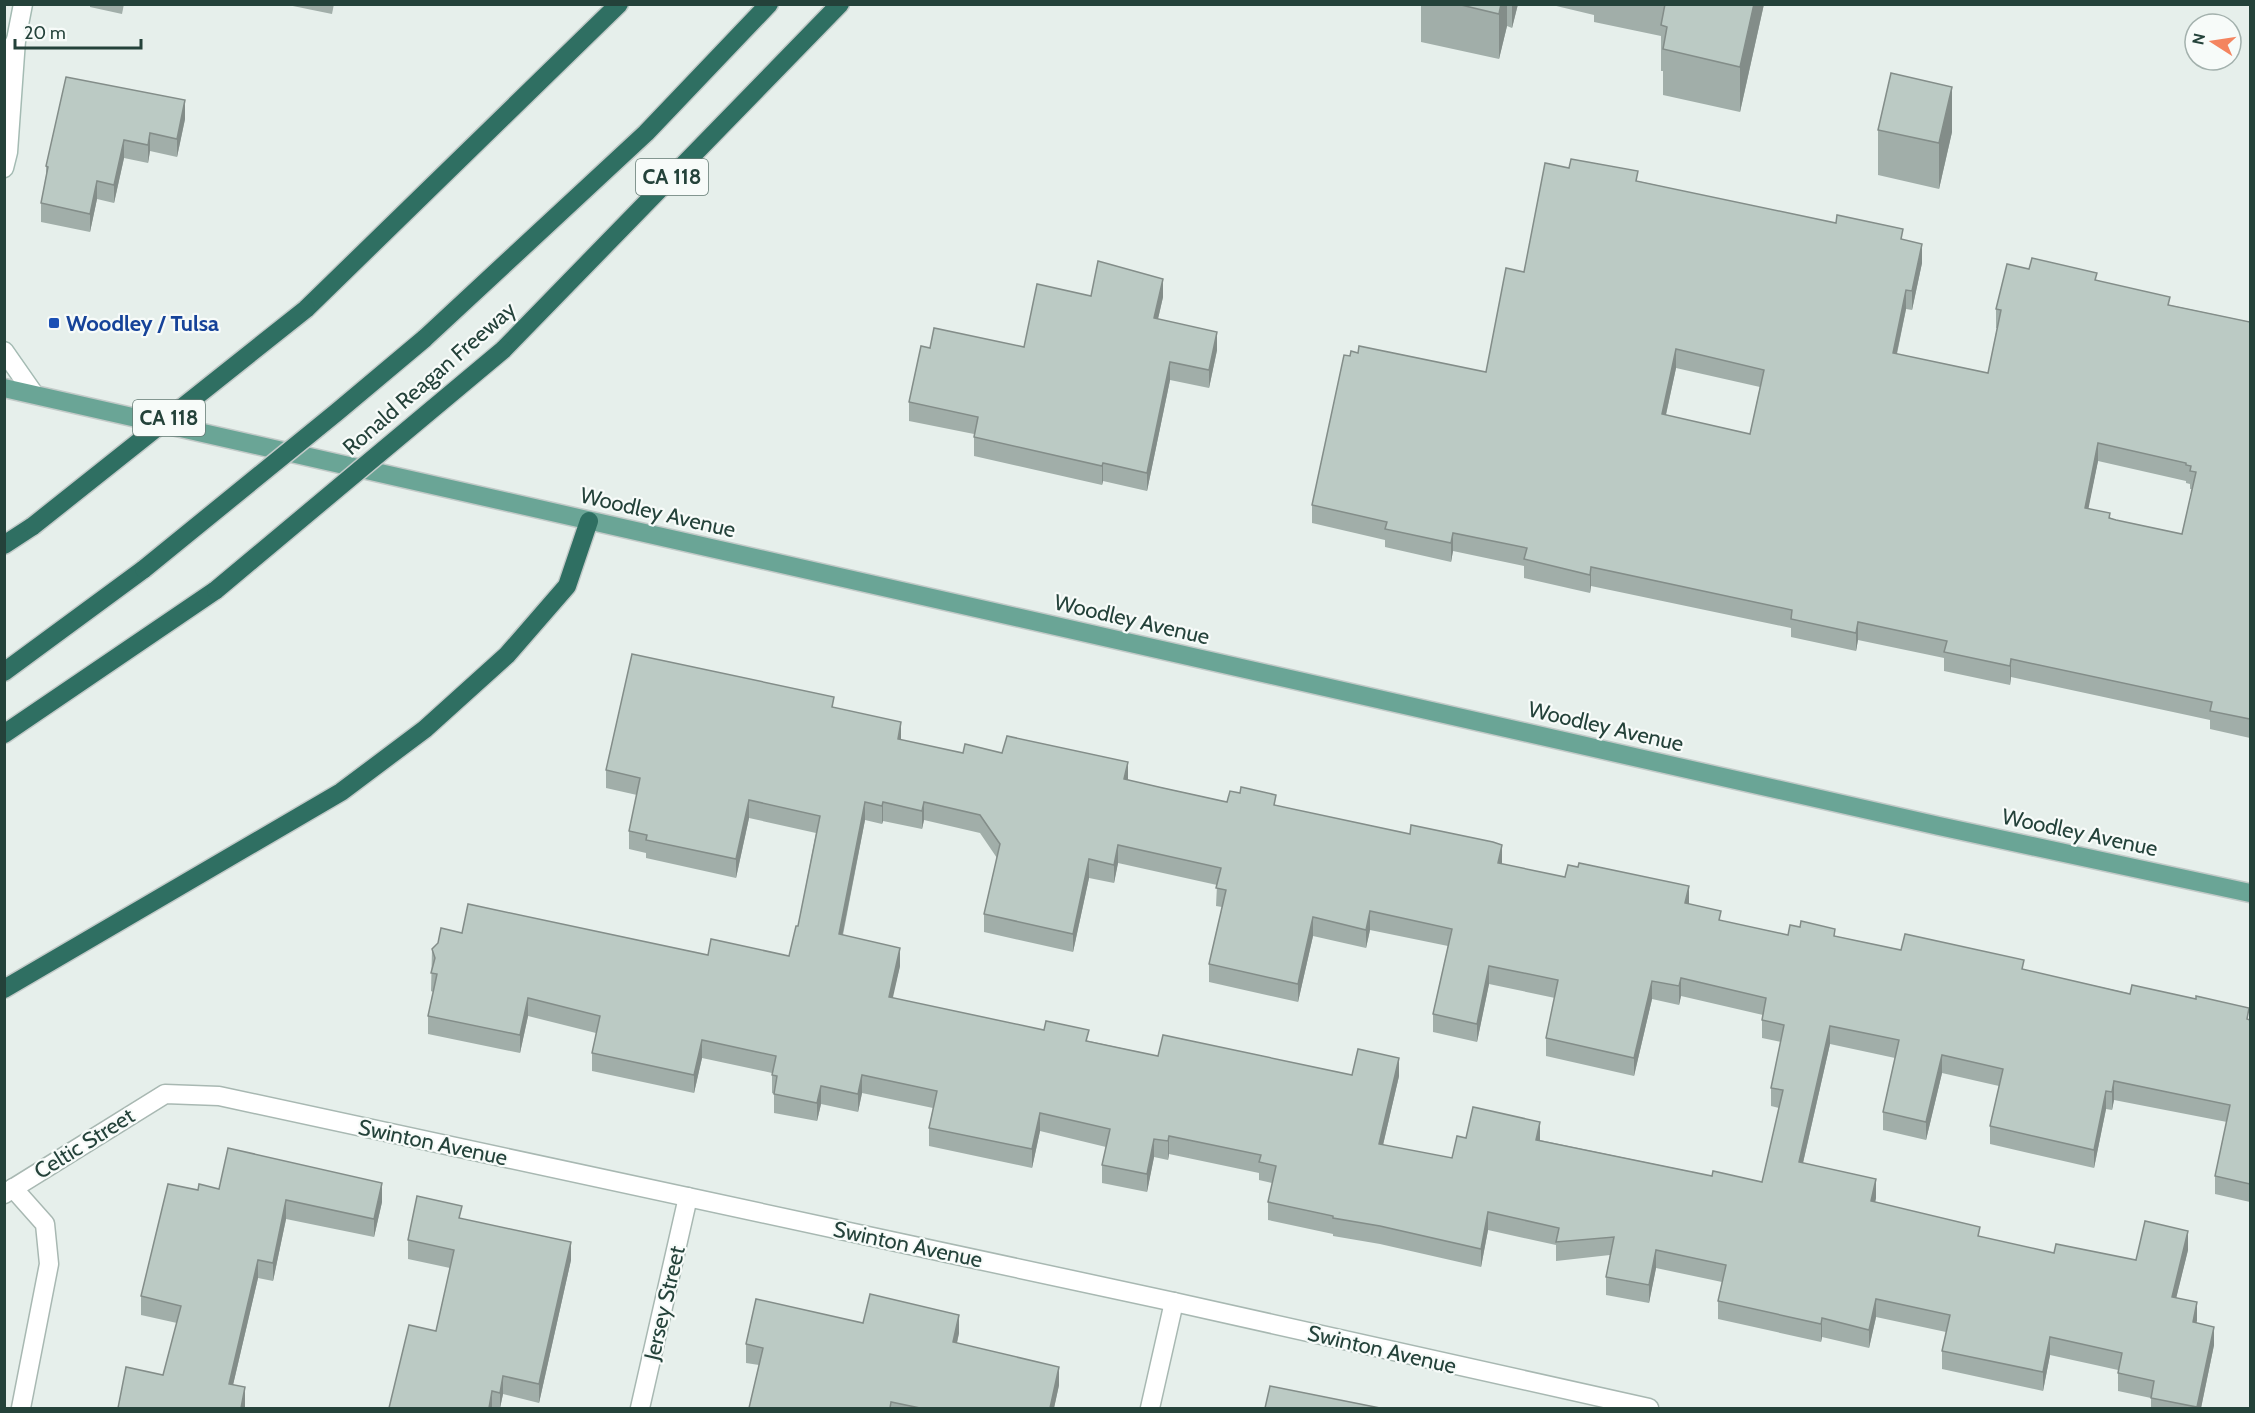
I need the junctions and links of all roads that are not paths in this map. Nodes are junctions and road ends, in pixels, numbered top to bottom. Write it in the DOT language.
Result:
graph roads {
  1 [pos="23,4"];
  2 [pos="620,4"];
  3 [pos="769,4"];
  4 [pos="840,4"];
  5 [pos="16,40"];
  6 [pos="4,63"];
  7 [pos="4,168"];
  8 [pos="4,351"];
  9 [pos="4,388"];
  10 [pos="34,394"];
  11 [pos="589,521"];
  12 [pos="4,545"];
  13 [pos="4,672"];
  14 [pos="4,734"];
  15 [pos="2250,893"];
  16 [pos="4,989"];
  17 [pos="165,1094"];
  18 [pos="9,1191"];
  19 [pos="688,1197"];
  20 [pos="1173,1302"];
  21 [pos="21,1408"];
  22 [pos="640,1408"];
  23 [pos="1150,1408"];
  24 [pos="1649,1408"];
  1 -- 5 [label="street"];
  2 -- 12 [label="highway, CA 118, bridge"];
  3 -- 13 [label="highway, CA 118, bridge"];
  4 -- 14 [label="highway, Ronald Reagan Freeway / CA 118, bridge"];
  5 -- 6 [label="street"];
  5 -- 7 [label="street"];
  8 -- 10 [label="street"];
  9 -- 10 [label="main road, Woodley Avenue"];
  10 -- 11 [label="main road, Woodley Avenue"];
  11 -- 15 [label="main road, Woodley Avenue"];
  11 -- 16 [label="highway"];
  17 -- 18 [label="street, Celtic Street"];
  17 -- 19 [label="street, Swinton Avenue"];
  18 -- 21 [label="street"];
  19 -- 20 [label="street, Swinton Avenue"];
  19 -- 22 [label="street, Jersey Street"];
  20 -- 23 [label="street"];
  20 -- 24 [label="street, Swinton Avenue"];
}
